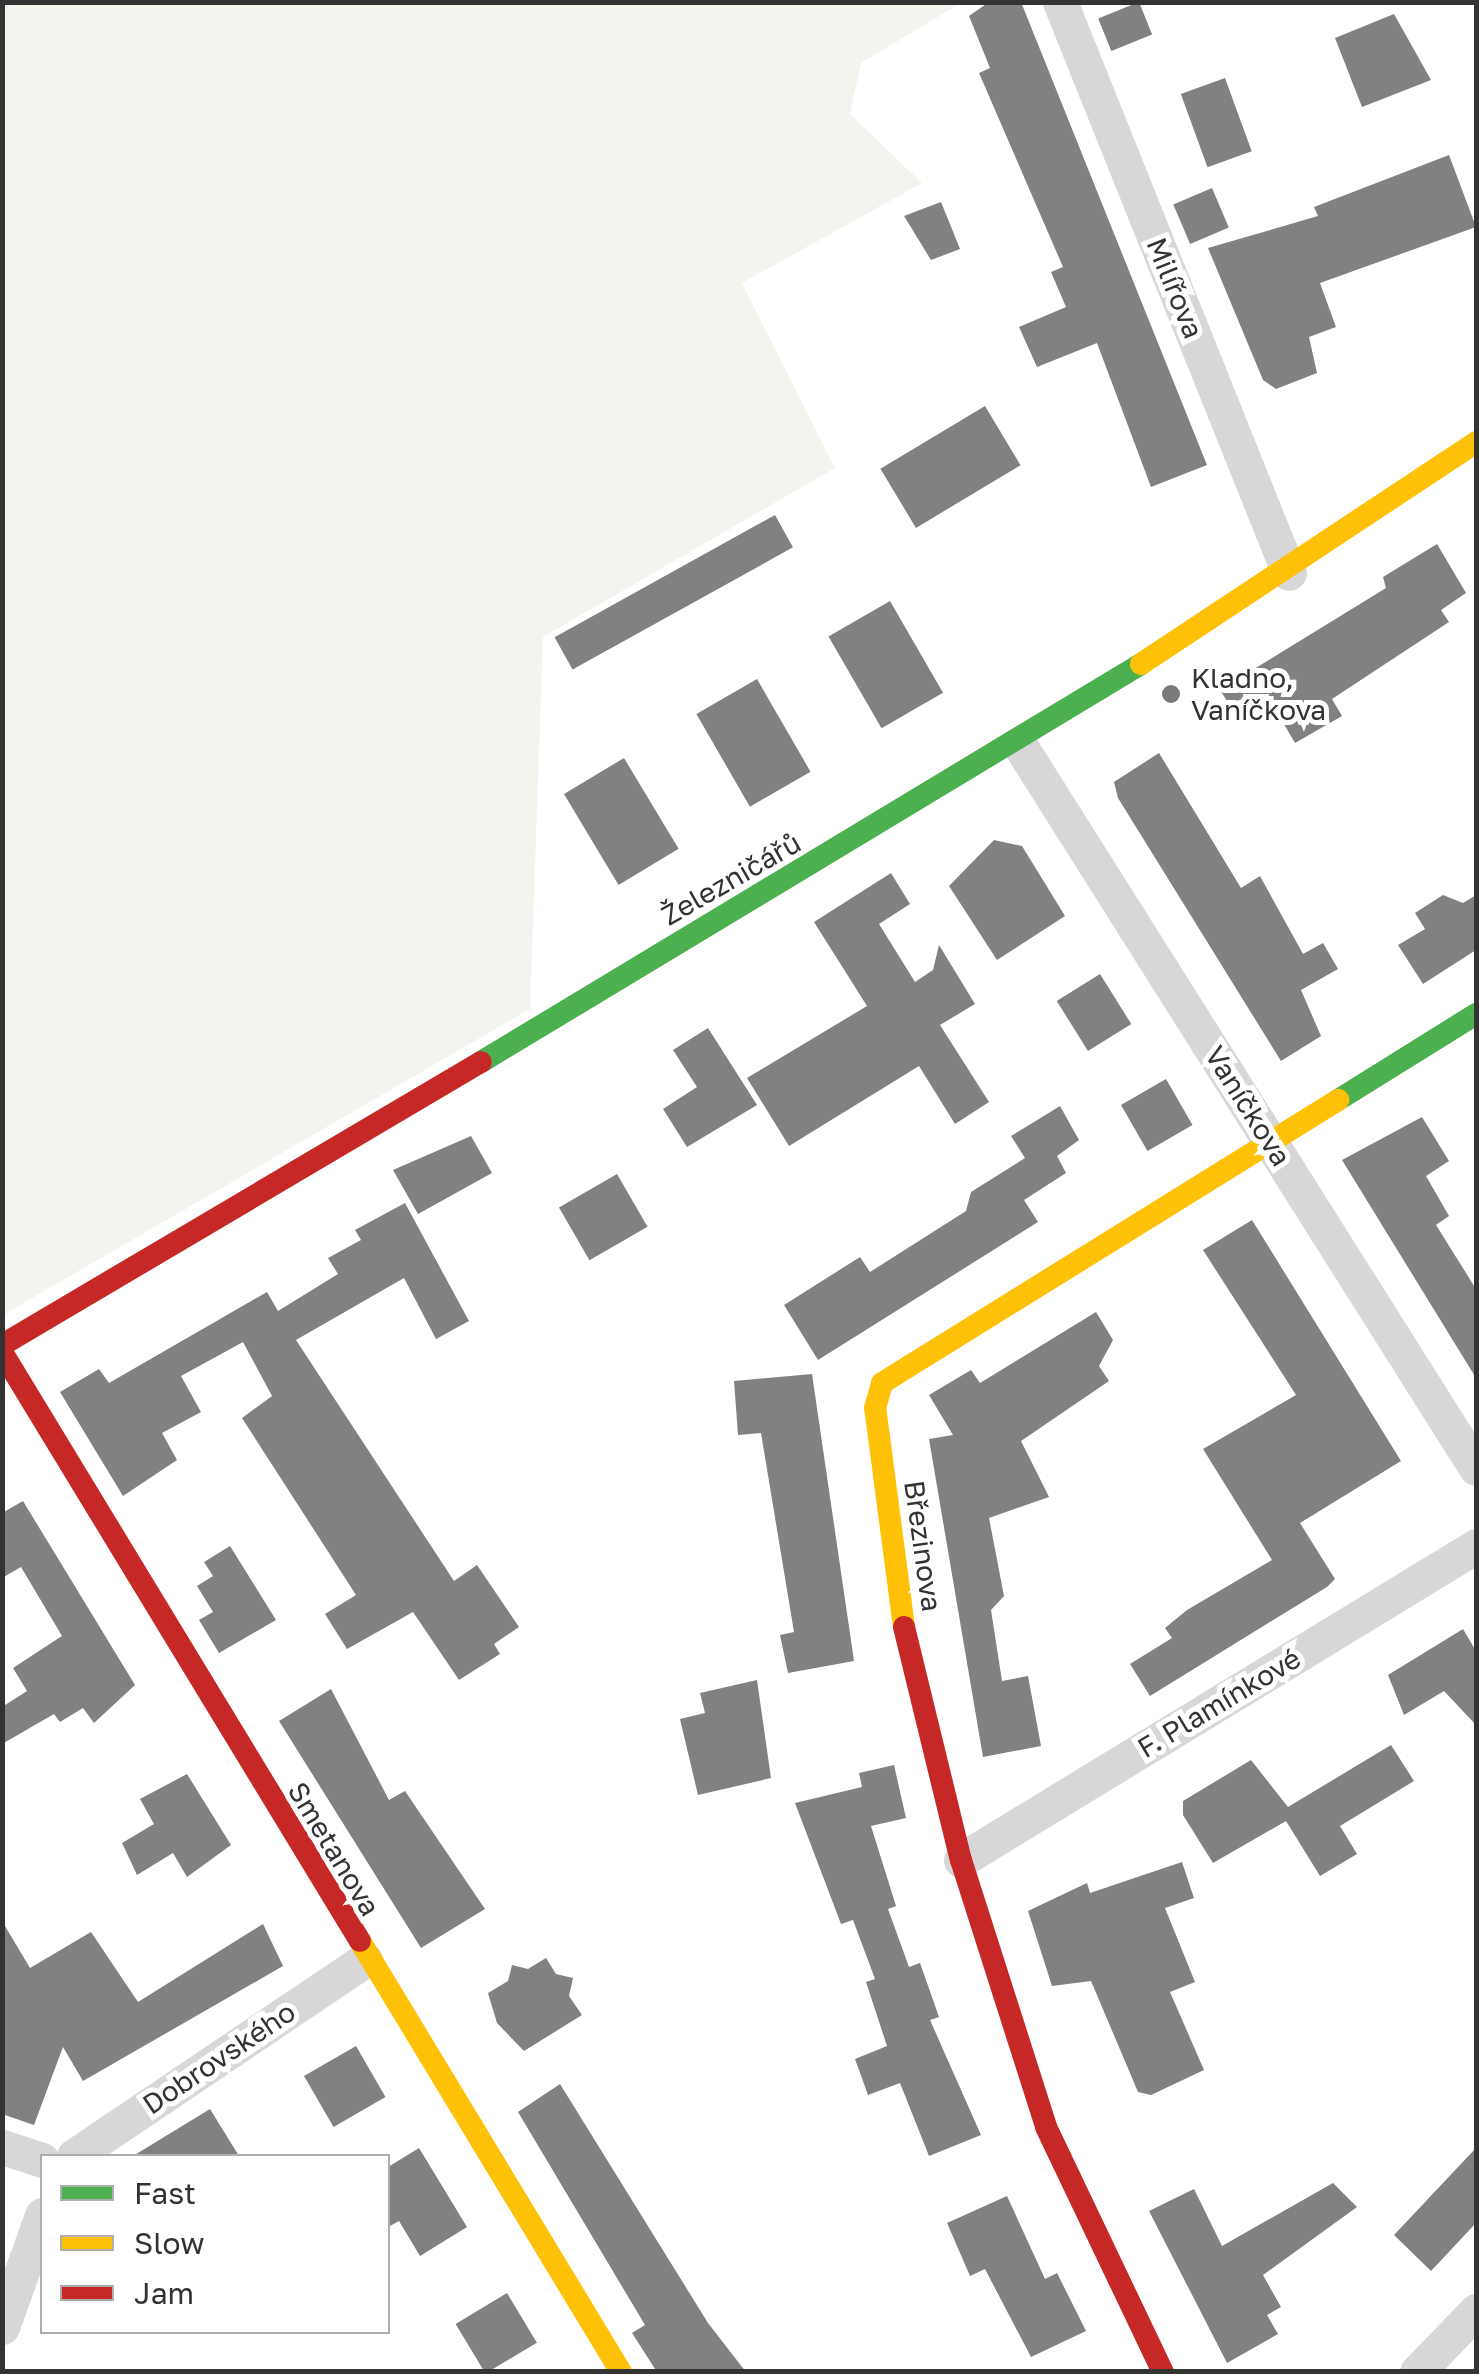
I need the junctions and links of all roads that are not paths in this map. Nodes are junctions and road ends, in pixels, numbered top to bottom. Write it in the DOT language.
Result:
graph roads {
  1 [pos="1060,2"];
  2 [pos="1476,442"];
  3 [pos="1290,573"];
  4 [pos="1020,744"];
  5 [pos="1476,1014"];
  6 [pos="1271,1142"];
  7 [pos="2,1349"];
  8 [pos="1476,1468"];
  9 [pos="1476,1546"];
  10 [pos="961,1860"];
  11 [pos="365,1960"];
  12 [pos="2,2147"];
  13 [pos="77,2154"];
  14 [pos="40,2159"];
  15 [pos="40,2220"];
  16 [pos="1476,2312"];
  17 [pos="2,2327"];
  18 [pos="621,2372"];
  19 [pos="1162,2372"];
  20 [pos="1418,2372"];
  1 -- 3 [label="street, Milířova"];
  2 -- 3 [label="street, Železničářů"];
  3 -- 4 [label="street, Železničářů"];
  4 -- 6 [label="street, Vaníčkova"];
  4 -- 7 [label="street, Železničářů"];
  5 -- 6 [label="street, Březinova"];
  6 -- 8 [label="street, Vaníčkova"];
  6 -- 10 [label="street, Březinova"];
  7 -- 11 [label="street, Smetanova"];
  9 -- 10 [label="street, F. Plamínkové"];
  10 -- 19 [label="street, Březinova"];
  11 -- 13 [label="street, Dobrovského"];
  11 -- 18 [label="street, Smetanova"];
  12 -- 14 [label="street"];
  15 -- 17 [label="street"];
  16 -- 20 [label="street"];
}
